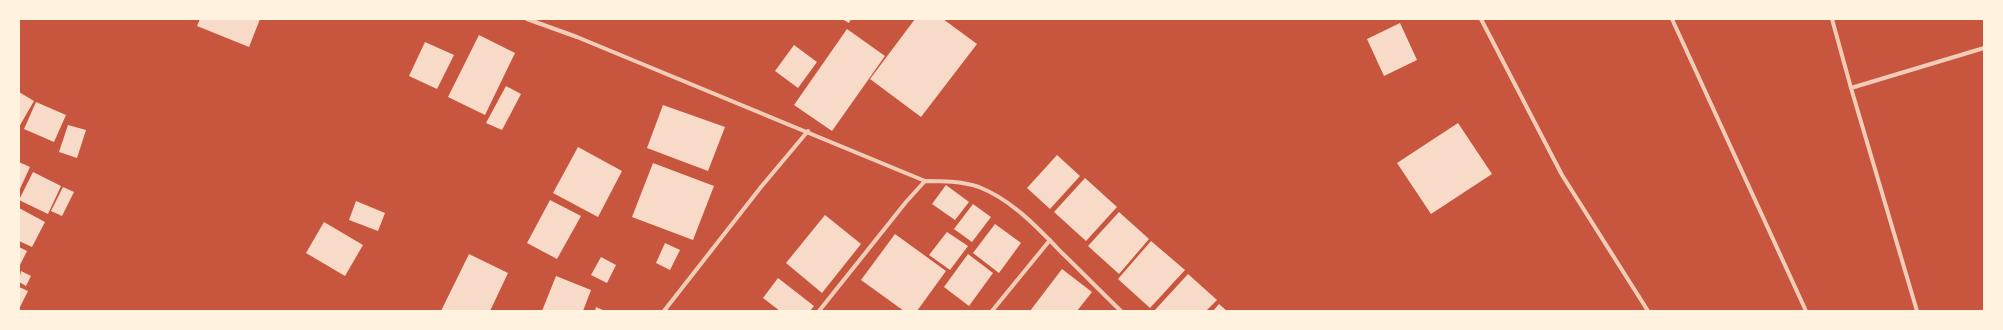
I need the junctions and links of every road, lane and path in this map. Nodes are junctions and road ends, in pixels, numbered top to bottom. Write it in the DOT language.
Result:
graph roads {
  1 [pos="527,19"];
  2 [pos="1481,19"];
  3 [pos="1672,19"];
  4 [pos="1832,19"];
  5 [pos="1984,48"];
  6 [pos="1851,88"];
  7 [pos="808,132"];
  8 [pos="925,181"];
  9 [pos="1050,240"];
  10 [pos="664,311"];
  11 [pos="819,311"];
  12 [pos="992,311"];
  13 [pos="1121,311"];
  14 [pos="1648,311"];
  15 [pos="1806,311"];
  16 [pos="1916,311"];
  1 -- 7 [label="street"];
  2 -- 14 [label="street"];
  3 -- 15 [label="street"];
  4 -- 6 [label="street"];
  5 -- 6 [label="street"];
  6 -- 16 [label="street"];
  7 -- 8 [label="street"];
  7 -- 10 [label="street"];
  8 -- 9 [label="street"];
  8 -- 11 [label="street"];
  9 -- 12 [label="street"];
  9 -- 13 [label="street"];
}
